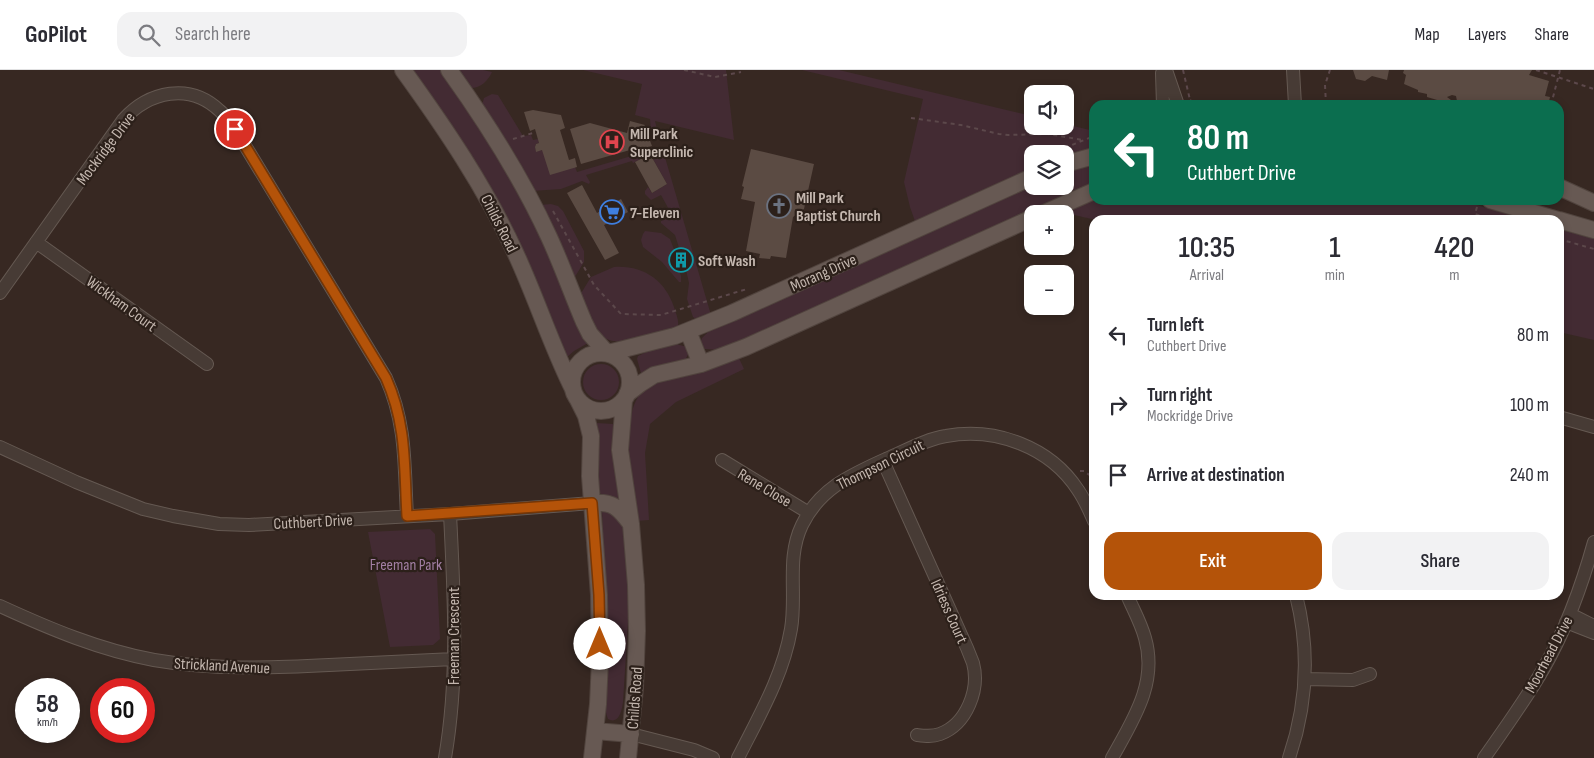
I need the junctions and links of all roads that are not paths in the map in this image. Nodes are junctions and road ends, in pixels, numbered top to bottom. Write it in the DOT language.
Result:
graph roads {
  1 [pos="403,70"];
  2 [pos="449,70"];
  3 [pos="1162,70"];
  4 [pos="1166,70"];
  5 [pos="1293,70"];
  6 [pos="1163,100"];
  7 [pos="1183,100"];
  8 [pos="1295,100"];
  9 [pos="1089,157"];
  10 [pos="1074,162"];
  11 [pos="1024,181"];
  12 [pos="1564,189"];
  13 [pos="1089,193"];
  14 [pos="1594,203"];
  15 [pos="1062,205"];
  16 [pos="1507,205"];
  17 [pos="1541,215"];
  18 [pos="1024,222"];
  19 [pos="1564,222"];
  20 [pos="1594,230"];
  21 [pos="36,242"];
  22 [pos="0,293"];
  23 [pos="688,331"];
  24 [pos="608,353"];
  25 [pos="207,364"];
  26 [pos="700,364"];
  27 [pos="575,394"];
  28 [pos="626,397"];
  29 [pos="1564,418"];
  30 [pos="1590,425"];
  31 [pos="0,446"];
  32 [pos="722,460"];
  33 [pos="883,461"];
  34 [pos="592,503"];
  35 [pos="1089,511"];
  36 [pos="809,513"];
  37 [pos="450,514"];
  38 [pos="407,516"];
  39 [pos="630,524"];
  40 [pos="1594,542"];
  41 [pos="1129,600"];
  42 [pos="1297,600"];
  43 [pos="0,606"];
  44 [pos="1568,618"];
  45 [pos="1594,626"];
  46 [pos="1594,633"];
  47 [pos="454,659"];
  48 [pos="1370,674"];
  49 [pos="1305,680"];
  50 [pos="917,735"];
  51 [pos="594,736"];
  52 [pos="630,746"];
  53 [pos="445,758"];
  54 [pos="592,758"];
  55 [pos="713,758"];
  56 [pos="738,758"];
  57 [pos="1112,758"];
  58 [pos="1289,758"];
  59 [pos="1484,758"];
  1 -- 27 [label="main road, Childs Road"];
  2 -- 24 [label="main road"];
  3 -- 6 [label="street"];
  4 -- 7 [label="street"];
  5 -- 8 [label="street"];
  9 -- 10 [label="main road"];
  11 -- 23 [label="main road, Morang Drive"];
  12 -- 14 [label="main road"];
  13 -- 15 [label="main road"];
  16 -- 17 [label="main road"];
  18 -- 26 [label="main road"];
  19 -- 20 [label="main road"];
  21 -- 22 [label="street, Mockridge Drive"];
  21 -- 25 [label="street, Wickham Court"];
  21 -- 38 [label="street, Mockridge Drive"];
  23 -- 24 [label="main road, Morang Drive"];
  23 -- 26 [label="main road"];
  24 -- 27 [label="main road"];
  24 -- 28 [label="main road"];
  26 -- 28 [label="main road"];
  27 -- 28 [label="main road"];
  27 -- 34 [label="main road, Childs Road"];
  28 -- 39 [label="main road, Childs Road"];
  29 -- 30 [label="street"];
  31 -- 38 [label="street, Cuthbert Drive"];
  32 -- 36 [label="street, Rene Close"];
  33 -- 35 [label="street, Thompson Circuit"];
  33 -- 36 [label="street, Thompson Circuit"];
  33 -- 50 [label="street, Idriess Court"];
  34 -- 37 [label="street, Cuthbert Drive"];
  34 -- 39 [label="main road, Cuthbert Drive"];
  34 -- 51 [label="main road, Childs Road"];
  36 -- 56 [label="street, Thompson Circuit"];
  37 -- 38 [label="street, Cuthbert Drive"];
  37 -- 47 [label="street, Freeman Crescent"];
  39 -- 52 [label="main road, Childs Road"];
  40 -- 44 [label="street, Moorhead Drive"];
  41 -- 57 [label="street"];
  42 -- 49 [label="street"];
  43 -- 47 [label="street, Strickland Avenue"];
  44 -- 45 [label="street"];
  44 -- 46 [label="street"];
  44 -- 59 [label="street, Moorhead Drive"];
  47 -- 53 [label="street, Freeman Crescent"];
  48 -- 49 [label="street"];
  49 -- 58 [label="street"];
  51 -- 52 [label="main road"];
  51 -- 54 [label="main road, Childs Road"];
  52 -- 55 [label="street"];
}
